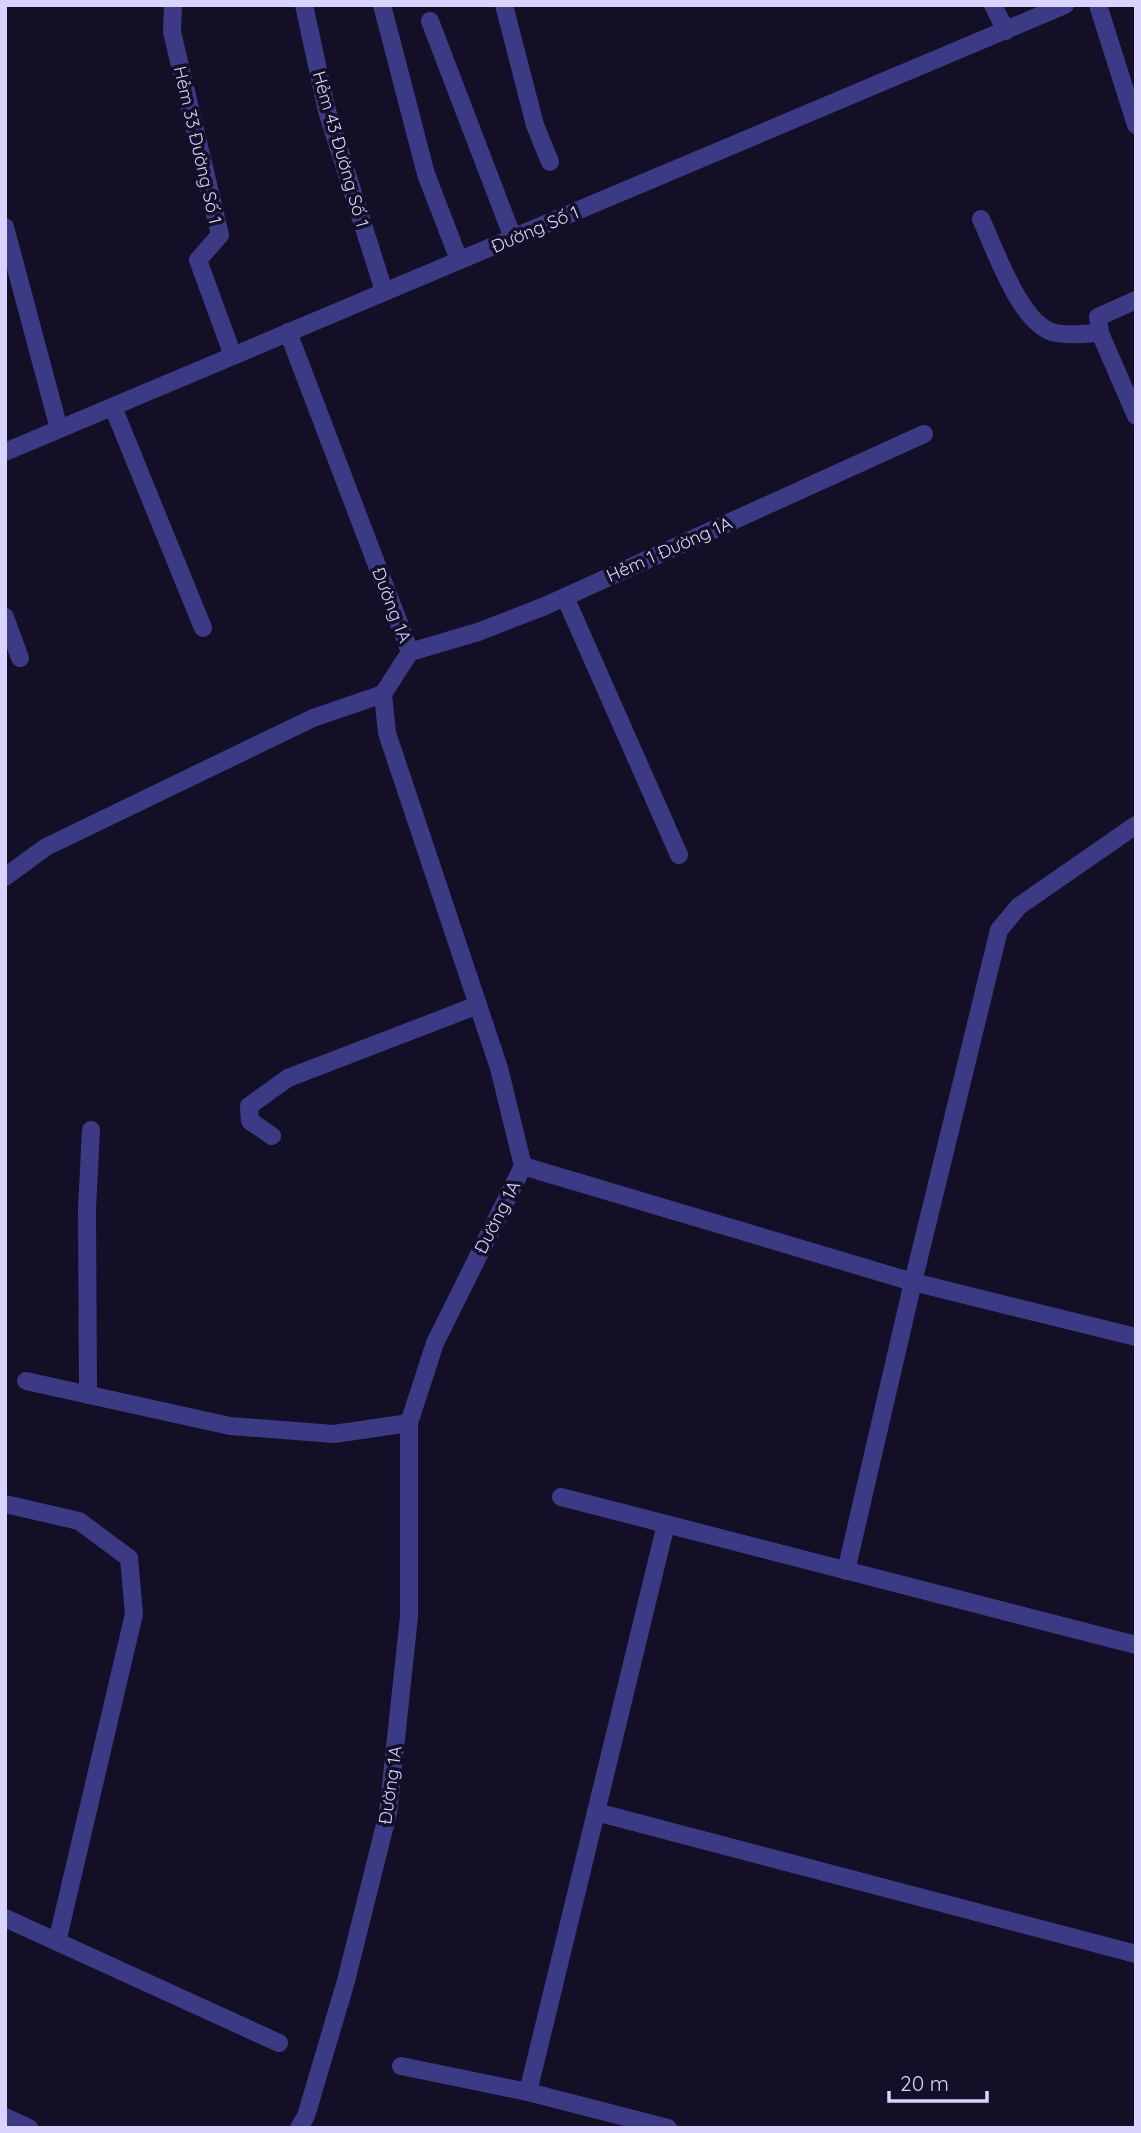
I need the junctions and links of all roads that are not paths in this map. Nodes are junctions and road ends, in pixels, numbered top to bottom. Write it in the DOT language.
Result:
graph roads {
  1 [pos="173,5"];
  2 [pos="304,5"];
  3 [pos="382,5"];
  4 [pos="504,5"];
  5 [pos="993,5"];
  6 [pos="1065,5"];
  7 [pos="1098,5"];
  8 [pos="430,21"];
  9 [pos="1006,31"];
  10 [pos="1136,125"];
  11 [pos="550,162"];
  12 [pos="981,219"];
  13 [pos="5,226"];
  14 [pos="513,238"];
  15 [pos="459,260"];
  16 [pos="384,291"];
  17 [pos="1136,300"];
  18 [pos="288,332"];
  19 [pos="1100,333"];
  20 [pos="233,356"];
  21 [pos="113,407"];
  22 [pos="1136,416"];
  23 [pos="59,429"];
  24 [pos="923,434"];
  25 [pos="5,452"];
  26 [pos="565,597"];
  27 [pos="5,617"];
  28 [pos="203,628"];
  29 [pos="410,652"];
  30 [pos="20,658"];
  31 [pos="383,694"];
  32 [pos="1136,825"];
  33 [pos="679,855"];
  34 [pos="5,877"];
  35 [pos="478,1005"];
  36 [pos="91,1130"];
  37 [pos="272,1136"];
  38 [pos="523,1166"];
  39 [pos="913,1282"];
  40 [pos="1136,1337"];
  41 [pos="26,1381"];
  42 [pos="88,1395"];
  43 [pos="409,1423"];
  44 [pos="561,1497"];
  45 [pos="5,1504"];
  46 [pos="666,1524"];
  47 [pos="846,1571"];
  48 [pos="1136,1645"];
  49 [pos="596,1812"];
  50 [pos="5,1918"];
  51 [pos="57,1942"];
  52 [pos="1136,1954"];
  53 [pos="279,2043"];
  54 [pos="401,2066"];
  55 [pos="528,2092"];
  56 [pos="5,2117"];
  57 [pos="29,2128"];
  58 [pos="299,2128"];
  59 [pos="668,2128"];
  1 -- 20 [label="street, Hẻm 33 Đường Số 1"];
  2 -- 16 [label="street, Hẻm 43 Đường Số 1"];
  3 -- 15 [label="street"];
  4 -- 11 [label="street"];
  5 -- 9 [label="street"];
  6 -- 9 [label="street, Đường Số 1"];
  7 -- 10 [label="street"];
  8 -- 14 [label="street"];
  9 -- 14 [label="street, Đường Số 1"];
  12 -- 19 [label="street"];
  13 -- 23 [label="street"];
  14 -- 15 [label="street, Đường Số 1"];
  15 -- 16 [label="street, Đường Số 1"];
  16 -- 18 [label="street, Đường Số 1"];
  17 -- 19 [label="street"];
  18 -- 20 [label="street, Đường Số 1"];
  18 -- 29 [label="street, Đường 1A"];
  19 -- 22 [label="street"];
  20 -- 21 [label="street, Đường Số 1"];
  21 -- 23 [label="street, Đường Số 1"];
  21 -- 28 [label="street"];
  23 -- 25 [label="street, Đường Số 1"];
  24 -- 26 [label="street, Hẻm 1 Đường 1A"];
  26 -- 29 [label="street, Hẻm 1 Đường 1A"];
  26 -- 33 [label="street"];
  27 -- 30 [label="street"];
  29 -- 31 [label="street, Đường 1A"];
  31 -- 34 [label="street"];
  31 -- 35 [label="street, Đường 1A"];
  32 -- 39 [label="street"];
  35 -- 37 [label="street"];
  35 -- 38 [label="street, Đường 1A"];
  36 -- 42 [label="street"];
  38 -- 39 [label="street"];
  38 -- 43 [label="street, Đường 1A"];
  39 -- 40 [label="street"];
  39 -- 47 [label="street"];
  41 -- 42 [label="street"];
  42 -- 43 [label="street"];
  43 -- 58 [label="street, Đường 1A"];
  44 -- 46 [label="street"];
  45 -- 51 [label="street"];
  46 -- 47 [label="street"];
  46 -- 49 [label="street"];
  47 -- 48 [label="street"];
  49 -- 52 [label="street"];
  49 -- 55 [label="street"];
  50 -- 51 [label="street"];
  51 -- 53 [label="street"];
  54 -- 55 [label="street"];
  55 -- 59 [label="street"];
  56 -- 57 [label="street"];
}
